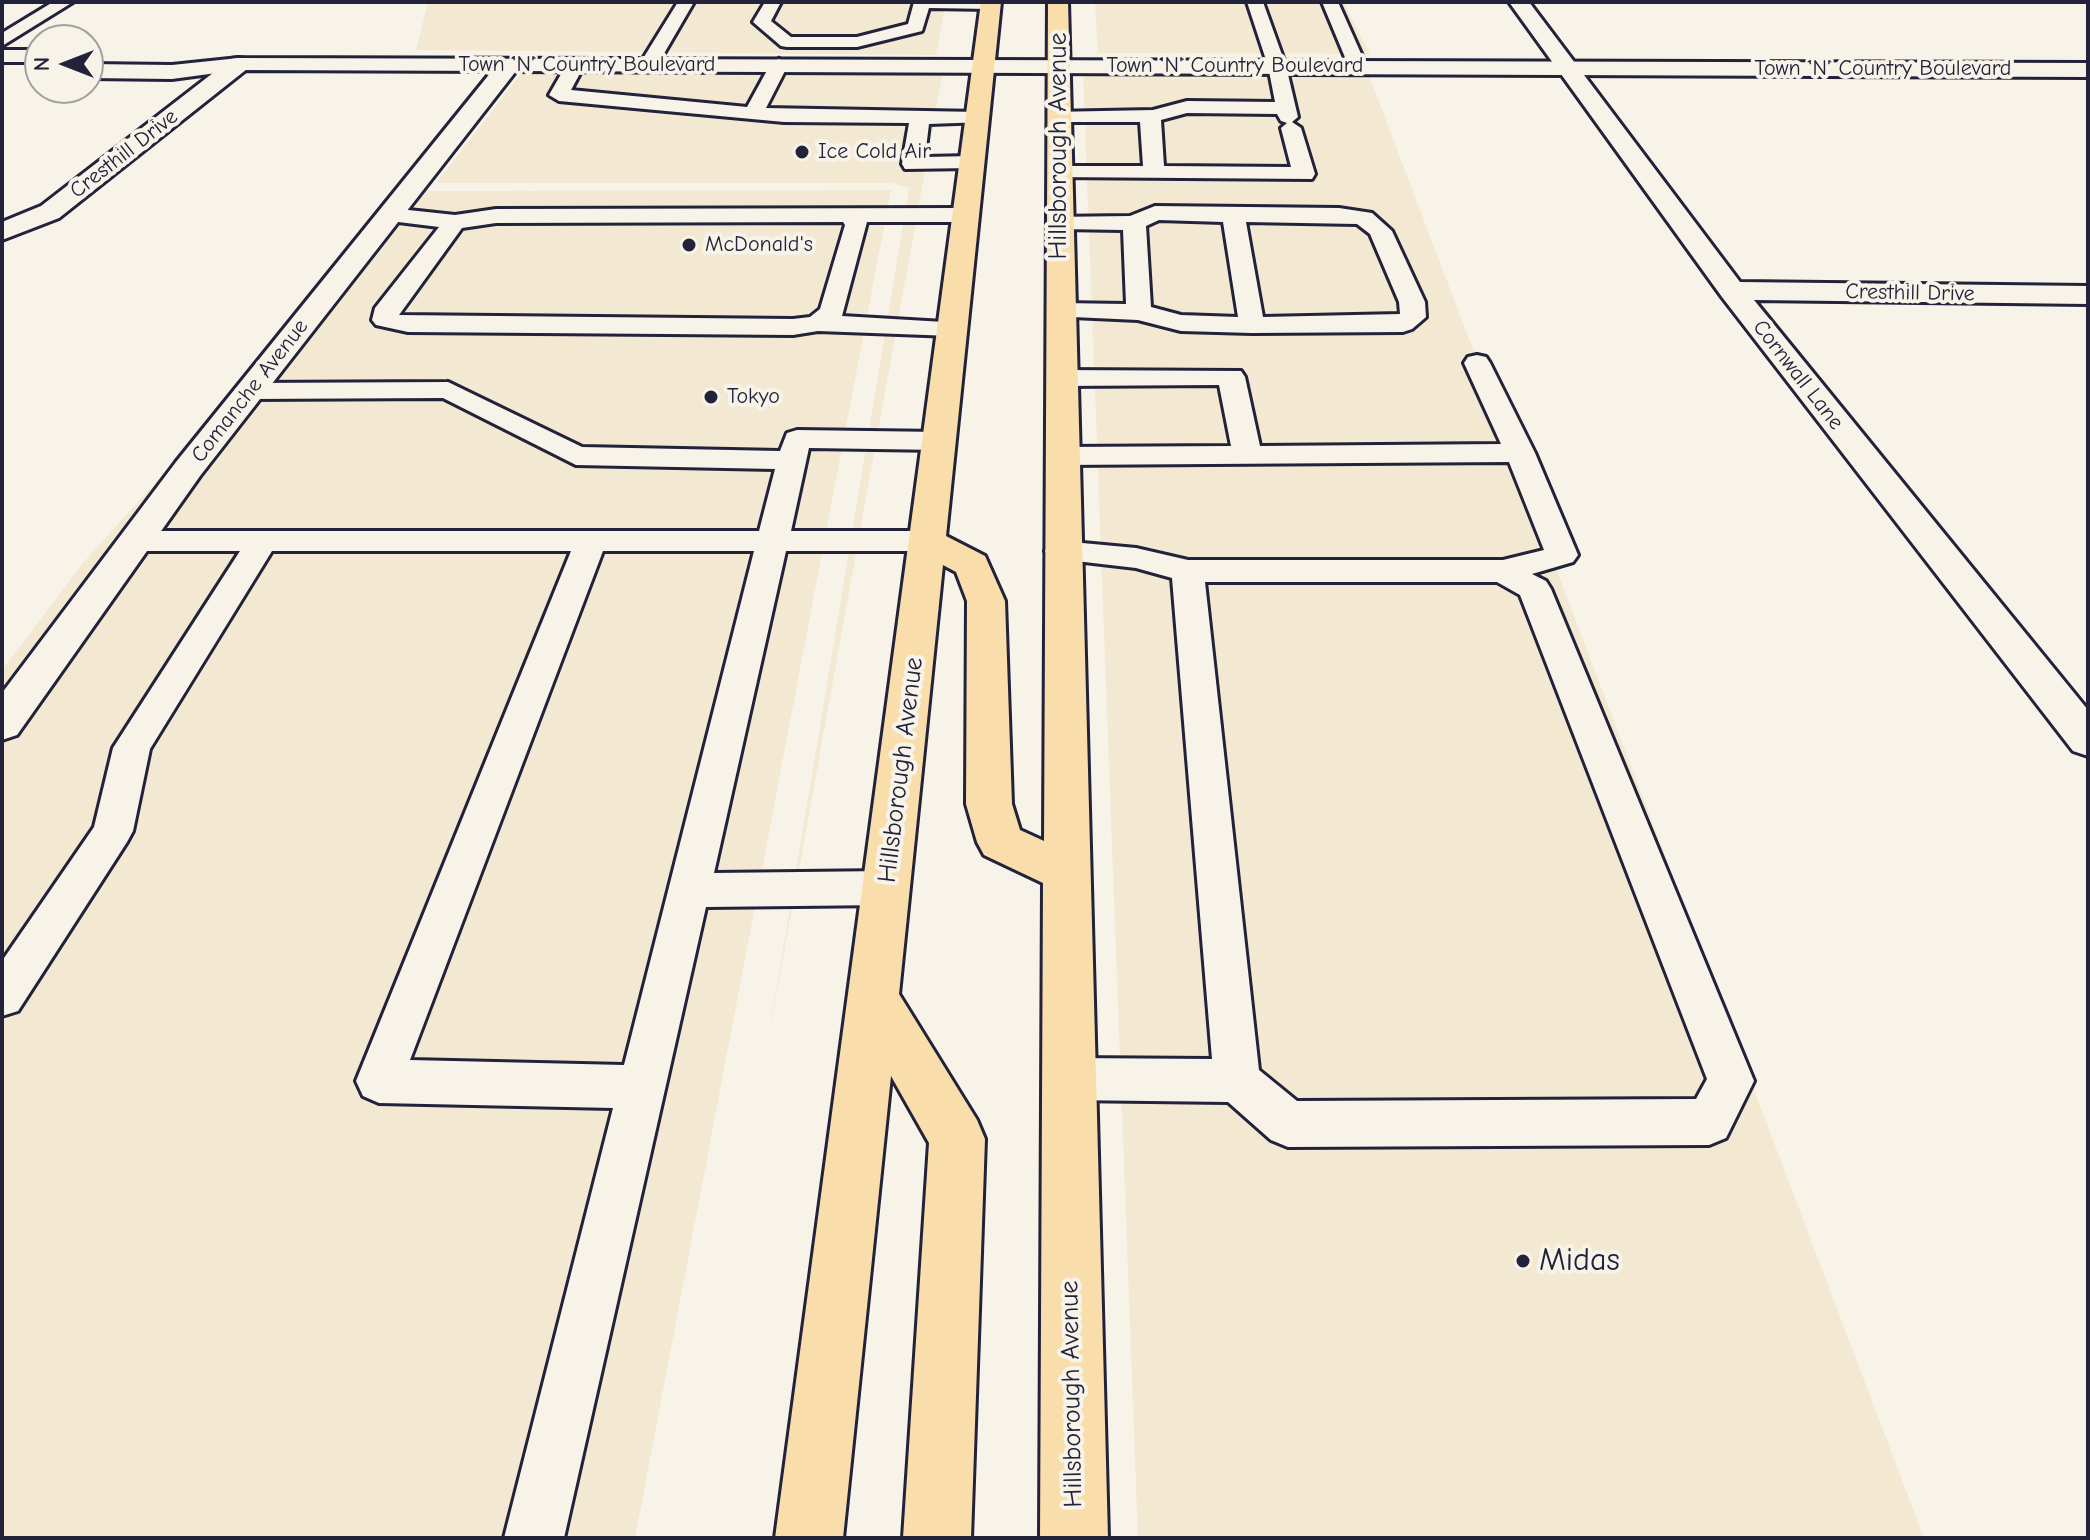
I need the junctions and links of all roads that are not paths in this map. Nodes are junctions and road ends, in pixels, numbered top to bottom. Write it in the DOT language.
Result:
graph roads {
  1 [pos="65,2"];
  2 [pos="686,2"];
  3 [pos="773,2"];
  4 [pos="1058,2"];
  5 [pos="1255,2"];
  6 [pos="1330,2"];
  7 [pos="1519,2"];
  8 [pos="922,3"];
  9 [pos="991,3"];
  10 [pos="2,41"];
  11 [pos="787,42"];
  12 [pos="2,56"];
  13 [pos="24,56"];
  14 [pos="104,56"];
  15 [pos="239,64"];
  16 [pos="648,65"];
  17 [pos="782,65"];
  18 [pos="984,65"];
  19 [pos="1058,65"];
  20 [pos="508,66"];
  21 [pos="575,66"];
  22 [pos="1277,66"];
  23 [pos="1358,67"];
  24 [pos="1567,68"];
  25 [pos="2088,70"];
  26 [pos="2,71"];
  27 [pos="24,71"];
  28 [pos="104,71"];
  29 [pos="754,112"];
  30 [pos="1059,116"];
  31 [pos="1153,116"];
  32 [pos="920,117"];
  33 [pos="978,118"];
  34 [pos="1288,118"];
  35 [pos="972,162"];
  36 [pos="1060,172"];
  37 [pos="1154,173"];
  38 [pos="390,215"];
  39 [pos="966,215"];
  40 [pos="1233,215"];
  41 [pos="851,217"];
  42 [pos="455,222"];
  43 [pos="1059,222"];
  44 [pos="1134,223"];
  45 [pos="2,232"];
  46 [pos="1732,291"];
  47 [pos="2088,295"];
  48 [pos="1060,311"];
  49 [pos="1139,312"];
  50 [pos="818,323"];
  51 [pos="1252,325"];
  52 [pos="952,328"];
  53 [pos="1477,363"];
  54 [pos="1061,378"];
  55 [pos="249,391"];
  56 [pos="940,441"];
  57 [pos="1520,453"];
  58 [pos="1247,455"];
  59 [pos="1062,456"];
  60 [pos="792,460"];
  61 [pos="135,541"];
  62 [pos="262,541"];
  63 [pos="591,541"];
  64 [pos="773,541"];
  65 [pos="928,541"];
  66 [pos="1061,551"];
  67 [pos="1188,571"];
  68 [pos="1503,571"];
  69 [pos="2,724"];
  70 [pos="2088,740"];
  71 [pos="1066,872"];
  72 [pos="886,888"];
  73 [pos="689,890"];
  74 [pos="2,997"];
  75 [pos="874,999"];
  76 [pos="1069,1079"];
  77 [pos="1237,1081"];
  78 [pos="642,1087"];
  79 [pos="534,1538"];
  80 [pos="809,1538"];
  81 [pos="937,1538"];
  82 [pos="1074,1538"];
  1 -- 10 [label="lane"];
  2 -- 16 [label="lane"];
  3 -- 11 [label="lane"];
  4 -- 19 [label="main road, Hillsborough Avenue"];
  5 -- 22 [label="lane"];
  6 -- 23 [label="lane"];
  7 -- 24 [label="street, Cornwall Lane"];
  8 -- 9 [label="lane"];
  8 -- 11 [label="lane"];
  9 -- 18 [label="main road, Hillsborough Avenue"];
  11 -- 17 [label="lane"];
  12 -- 13 [label="street"];
  14 -- 15 [label="street, Town 'N' Country Boulevard"];
  15 -- 20 [label="street, Town 'N' Country Boulevard"];
  15 -- 28 [label="street, Town 'N' Country Boulevard"];
  15 -- 45 [label="street, Cresthill Drive"];
  16 -- 17 [label="street, Town 'N' Country Boulevard"];
  16 -- 21 [label="street, Town 'N' Country Boulevard"];
  17 -- 18 [label="street, Town 'N' Country Boulevard"];
  17 -- 29 [label="lane"];
  18 -- 19 [label="street, Town 'N' Country Boulevard"];
  18 -- 33 [label="main road, Hillsborough Avenue"];
  19 -- 22 [label="street, Town 'N' Country Boulevard"];
  19 -- 30 [label="main road, Hillsborough Avenue"];
  20 -- 21 [label="street, Town 'N' Country Boulevard"];
  20 -- 38 [label="street, Comanche Avenue"];
  21 -- 29 [label="lane"];
  22 -- 23 [label="street, Town 'N' Country Boulevard"];
  22 -- 34 [label="lane"];
  23 -- 24 [label="street, Town 'N' Country Boulevard"];
  24 -- 25 [label="street, Town 'N' Country Boulevard"];
  24 -- 46 [label="street, Cornwall Lane"];
  26 -- 27 [label="street"];
  29 -- 32 [label="lane"];
  30 -- 31 [label="lane"];
  30 -- 36 [label="main road, Hillsborough Avenue"];
  31 -- 34 [label="lane"];
  31 -- 37 [label="lane"];
  32 -- 33 [label="lane"];
  32 -- 35 [label="lane"];
  33 -- 35 [label="main road, Hillsborough Avenue"];
  34 -- 37 [label="lane"];
  35 -- 39 [label="main road, Hillsborough Avenue"];
  36 -- 37 [label="lane"];
  36 -- 43 [label="main road, Hillsborough Avenue"];
  38 -- 42 [label="lane"];
  38 -- 55 [label="street, Comanche Avenue"];
  39 -- 41 [label="lane"];
  39 -- 52 [label="main road, Hillsborough Avenue"];
  40 -- 44 [label="lane"];
  40 -- 51 [label="lane"];
  40 -- 51 [label="lane"];
  41 -- 42 [label="lane"];
  41 -- 50 [label="lane"];
  42 -- 50 [label="lane"];
  43 -- 44 [label="lane"];
  43 -- 48 [label="main road, Hillsborough Avenue"];
  44 -- 49 [label="lane"];
  46 -- 47 [label="street, Cresthill Drive"];
  46 -- 70 [label="street, Cornwall Lane"];
  48 -- 49 [label="lane"];
  48 -- 54 [label="main road, Hillsborough Avenue"];
  49 -- 51 [label="lane"];
  50 -- 52 [label="lane"];
  52 -- 56 [label="main road, Hillsborough Avenue"];
  53 -- 57 [label="lane"];
  54 -- 58 [label="lane"];
  54 -- 59 [label="main road, Hillsborough Avenue"];
  55 -- 60 [label="lane"];
  55 -- 61 [label="street, Comanche Avenue"];
  56 -- 60 [label="lane"];
  56 -- 65 [label="main road, Hillsborough Avenue"];
  57 -- 58 [label="lane"];
  57 -- 68 [label="lane"];
  58 -- 59 [label="lane"];
  59 -- 66 [label="main road, Hillsborough Avenue"];
  60 -- 64 [label="lane"];
  61 -- 62 [label="lane"];
  61 -- 69 [label="street, Comanche Avenue"];
  62 -- 63 [label="lane"];
  62 -- 74 [label="lane"];
  63 -- 64 [label="lane"];
  63 -- 78 [label="lane"];
  64 -- 65 [label="lane"];
  64 -- 73 [label="lane"];
  65 -- 71 [label="main road"];
  65 -- 72 [label="main road, Hillsborough Avenue"];
  66 -- 67 [label="lane"];
  66 -- 71 [label="main road, Hillsborough Avenue"];
  67 -- 68 [label="lane"];
  67 -- 77 [label="lane"];
  68 -- 77 [label="lane"];
  71 -- 76 [label="main road, Hillsborough Avenue"];
  72 -- 73 [label="lane"];
  72 -- 75 [label="main road, Hillsborough Avenue"];
  73 -- 78 [label="lane"];
  75 -- 80 [label="main road, Hillsborough Avenue"];
  75 -- 81 [label="main road"];
  76 -- 77 [label="lane"];
  76 -- 82 [label="main road, Hillsborough Avenue"];
  78 -- 79 [label="lane"];
}
